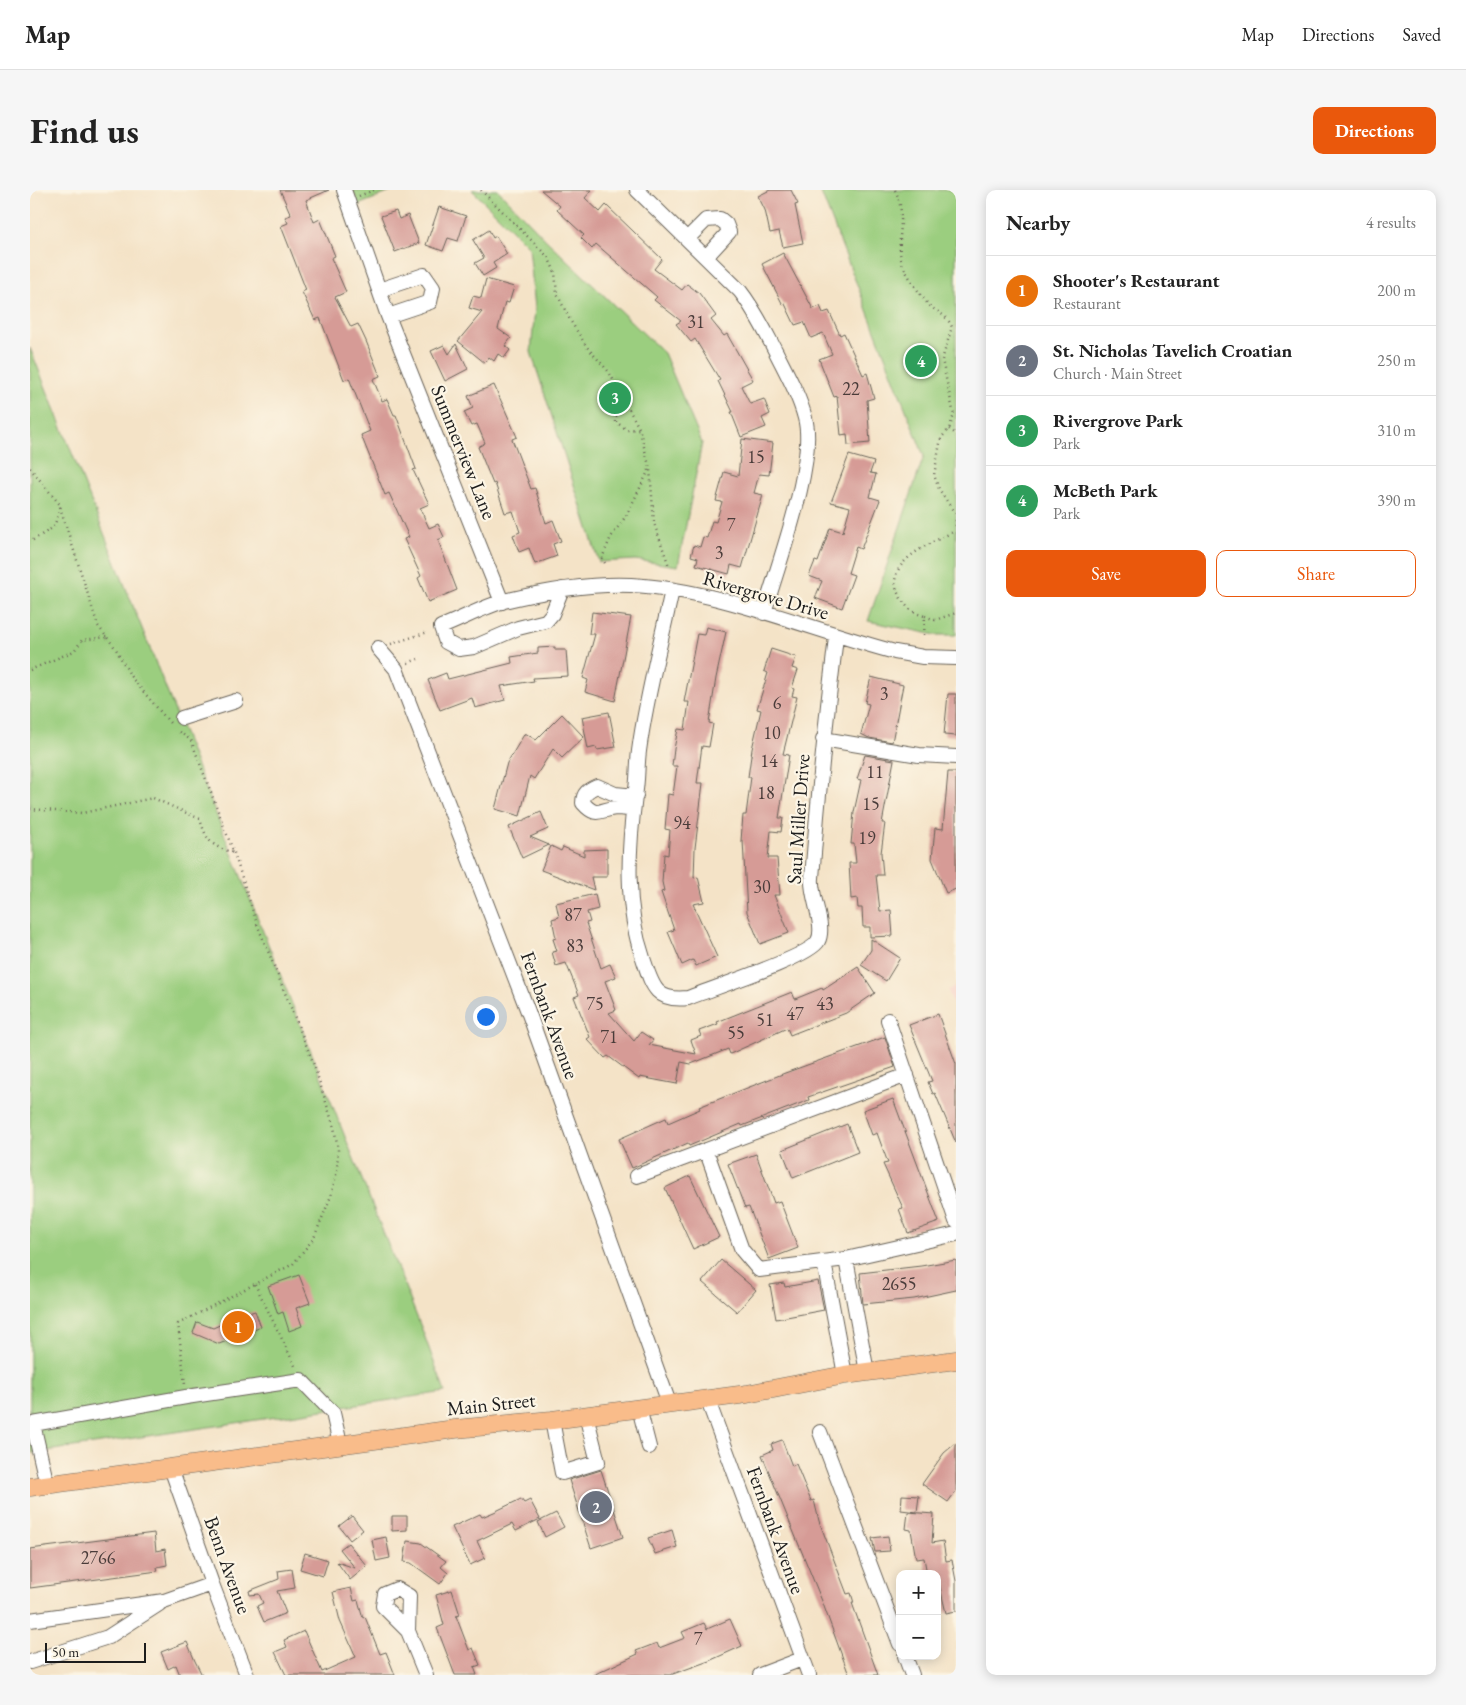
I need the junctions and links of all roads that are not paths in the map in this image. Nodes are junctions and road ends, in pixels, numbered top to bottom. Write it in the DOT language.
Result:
graph roads {
  1 [pos="344,190"];
  2 [pos="637,190"];
  3 [pos="687,239"];
  4 [pos="706,257"];
  5 [pos="379,290"];
  6 [pos="388,316"];
  7 [pos="562,589"];
  8 [pos="672,590"];
  9 [pos="502,602"];
  10 [pos="764,613"];
  11 [pos="836,636"];
  12 [pos="378,648"];
  13 [pos="956,658"];
  14 [pos="236,700"];
  15 [pos="182,718"];
  16 [pos="823,739"];
  17 [pos="956,757"];
  18 [pos="888,1020"];
  19 [pos="907,1075"];
  20 [pos="706,1150"];
  21 [pos="637,1176"];
  22 [pos="956,1221"];
  23 [pos="956,1234"];
  24 [pos="846,1259"];
  25 [pos="824,1262"];
  26 [pos="956,1360"];
  27 [pos="867,1372"];
  28 [pos="845,1375"];
  29 [pos="707,1398"];
  30 [pos="669,1403"];
  31 [pos="639,1408"];
  32 [pos="586,1415"];
  33 [pos="552,1420"];
  34 [pos="820,1432"];
  35 [pos="340,1444"];
  36 [pos="649,1447"];
  37 [pos="171,1468"];
  38 [pos="38,1486"];
  39 [pos="212,1584"];
  40 [pos="164,1601"];
  41 [pos="30,1620"];
  42 [pos="408,1631"];
  43 [pos="896,1633"];
  44 [pos="802,1658"];
  45 [pos="906,1660"];
  46 [pos="30,1662"];
  47 [pos="247,1675"];
  48 [pos="426,1675"];
  49 [pos="760,1675"];
  50 [pos="809,1675"];
  51 [pos="912,1675"];
  1 -- 5 [label="street, Summerview Lane"];
  2 -- 3 [label="street"];
  3 -- 4 [label="street"];
  3 -- 4 [label="street"];
  4 -- 10 [label="street"];
  5 -- 6 [label="street, Summerview Lane"];
  5 -- 6 [label="street"];
  6 -- 9 [label="street, Summerview Lane"];
  7 -- 8 [label="street, Rivergrove Drive"];
  7 -- 9 [label="street, Rivergrove Drive"];
  7 -- 9 [label="street, Rivergrove Drive"];
  8 -- 10 [label="street, Rivergrove Drive"];
  8 -- 16 [label="street, Saul Miller Drive"];
  10 -- 11 [label="street, Rivergrove Drive"];
  11 -- 13 [label="street, Rivergrove Drive"];
  11 -- 16 [label="street, Saul Miller Drive"];
  12 -- 30 [label="street, Fernbank Avenue"];
  14 -- 15 [label="street"];
  16 -- 17 [label="street"];
  18 -- 19 [label="street"];
  19 -- 20 [label="street"];
  19 -- 22 [label="street"];
  20 -- 21 [label="street"];
  20 -- 25 [label="street"];
  23 -- 24 [label="street"];
  24 -- 25 [label="street"];
  24 -- 27 [label="street"];
  25 -- 28 [label="street"];
  26 -- 27 [label="main road, Main Street"];
  27 -- 28 [label="main road, Main Street"];
  28 -- 29 [label="main road, Main Street"];
  29 -- 30 [label="main road, Main Street"];
  29 -- 44 [label="street, Fernbank Avenue"];
  30 -- 31 [label="main road, Main Street"];
  31 -- 32 [label="main road, Main Street"];
  31 -- 36 [label="street"];
  32 -- 33 [label="main road, Main Street"];
  32 -- 33 [label="street"];
  33 -- 35 [label="main road, Main Street"];
  34 -- 43 [label="street"];
  35 -- 37 [label="main road, Main Street"];
  35 -- 38 [label="street"];
  37 -- 38 [label="main road, Main Street"];
  37 -- 39 [label="street, Benn Avenue"];
  39 -- 40 [label="street"];
  39 -- 47 [label="street, Benn Avenue"];
  40 -- 41 [label="street"];
  40 -- 46 [label="street"];
  42 -- 48 [label="street"];
  44 -- 49 [label="street"];
  44 -- 50 [label="street, Fernbank Avenue"];
  45 -- 51 [label="street"];
}
